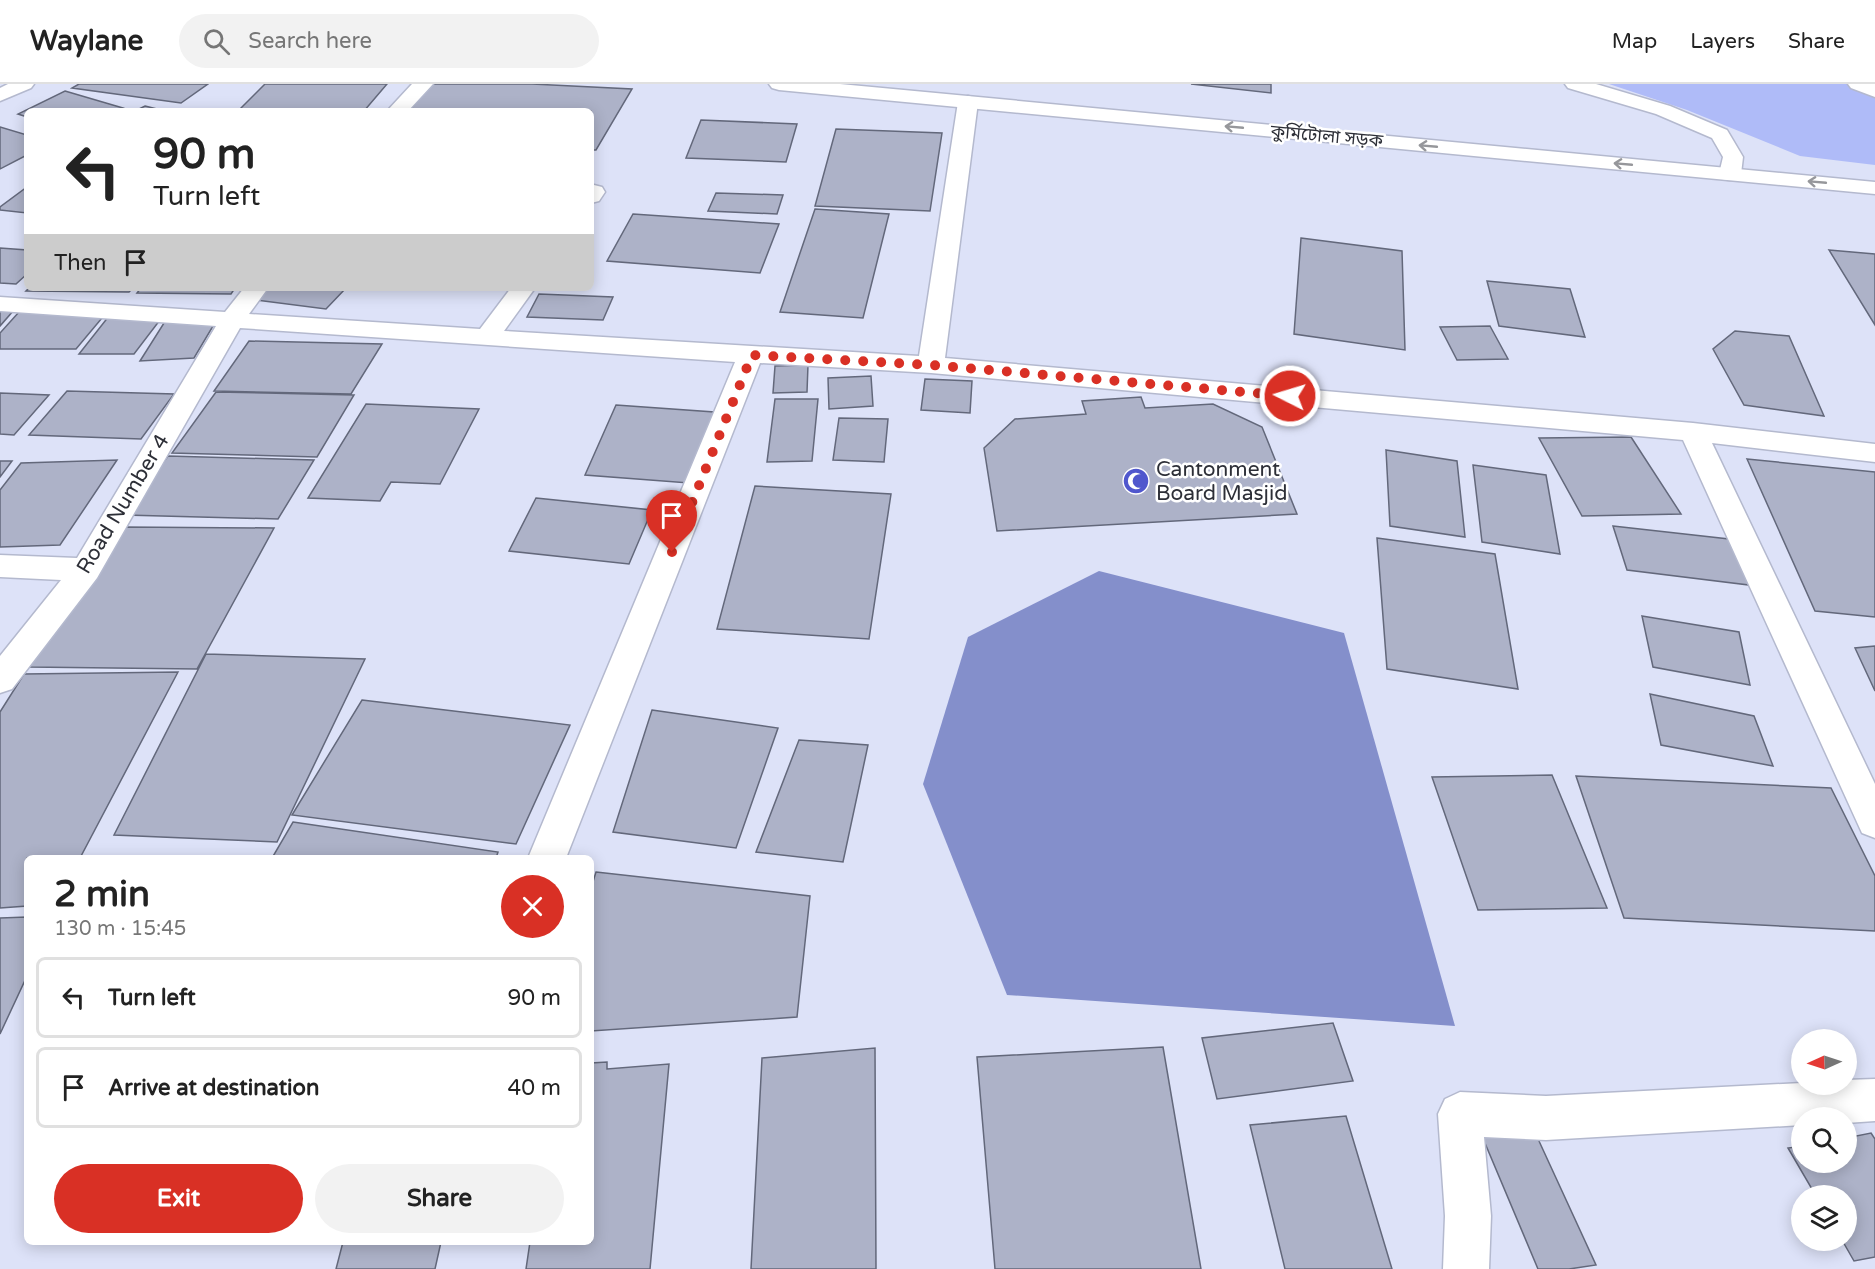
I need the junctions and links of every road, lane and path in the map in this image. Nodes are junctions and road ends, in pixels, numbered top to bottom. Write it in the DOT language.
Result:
graph roads {
  1 [pos="24,84"];
  2 [pos="423,84"];
  3 [pos="780,84"];
  4 [pos="1575,84"];
  5 [pos="1858,84"];
  6 [pos="1875,91"];
  7 [pos="975,93"];
  8 [pos="0,95"];
  9 [pos="400,108"];
  10 [pos="1731,165"];
  11 [pos="1875,172"];
  12 [pos="1875,188"];
  13 [pos="254,291"];
  14 [pos="521,291"];
  15 [pos="0,304"];
  16 [pos="232,320"];
  17 [pos="486,338"];
  18 [pos="752,355"];
  19 [pos="931,365"];
  20 [pos="1693,432"];
  21 [pos="1875,453"];
  22 [pos="0,566"];
  23 [pos="86,570"];
  24 [pos="0,680"];
  25 [pos="1875,822"];
  26 [pos="548,855"];
  27 [pos="1875,1100"];
  28 [pos="1467,1269"];
  1 -- 8 [label="street"];
  2 -- 9 [label="street"];
  3 -- 7 [label="street, কুর্মিটোলা সড়ক"];
  4 -- 10 [label="street"];
  5 -- 6 [label="street"];
  7 -- 10 [label="street, কুর্মিটোলা সড়ক"];
  7 -- 19 [label="street"];
  10 -- 11 [label="street, কুর্মিটোলা সড়ক"];
  12 -- 10 [label="street, কুর্মিটোলা সড়ক, one-way"];
  13 -- 16 [label="street, Road Number 4"];
  14 -- 17 [label="street"];
  15 -- 16 [label="street"];
  16 -- 17 [label="street"];
  16 -- 23 [label="street, Road Number 4"];
  17 -- 18 [label="street"];
  18 -- 19 [label="street"];
  18 -- 26 [label="street"];
  19 -- 20 [label="street"];
  20 -- 21 [label="street"];
  20 -- 25 [label="street"];
  22 -- 23 [label="street"];
  23 -- 24 [label="street, Road Number 4"];
  27 -- 28 [label="street"];
}
